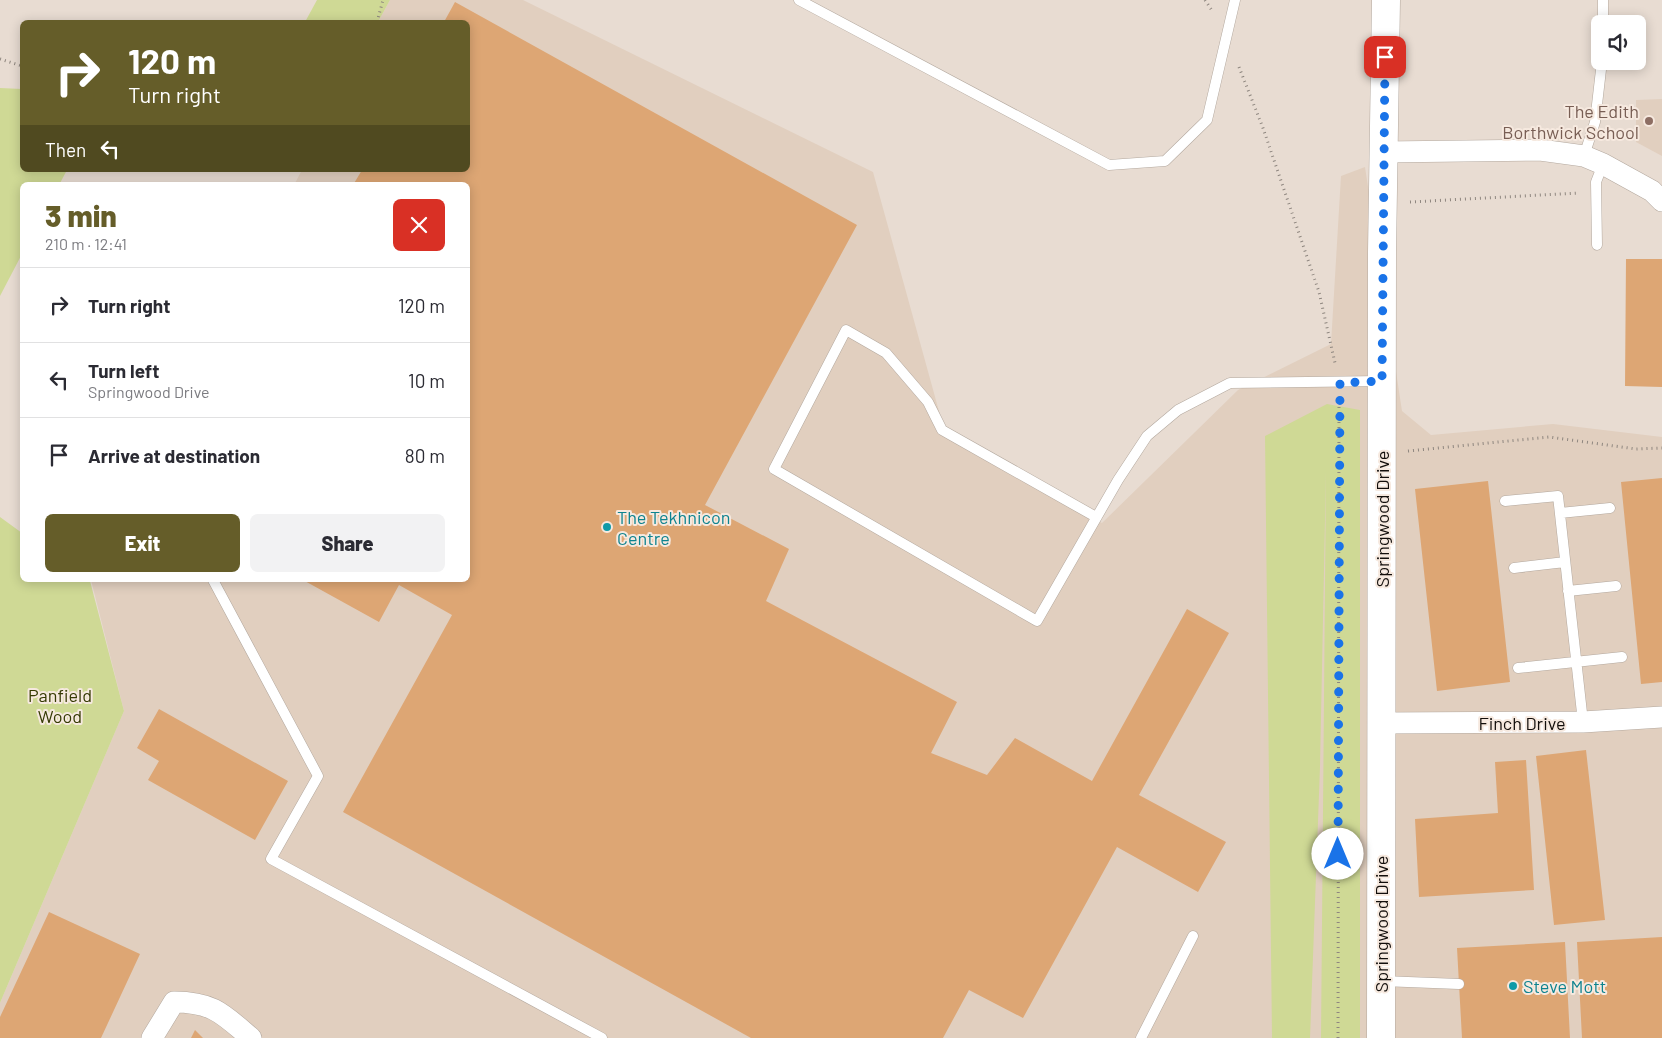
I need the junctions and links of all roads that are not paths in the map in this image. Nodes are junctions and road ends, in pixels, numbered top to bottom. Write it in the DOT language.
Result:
graph roads {
  1 [pos="799,0"];
  2 [pos="1235,0"];
  3 [pos="1386,0"];
  4 [pos="1603,0"];
  5 [pos="1603,15"];
  6 [pos="1601,70"];
  7 [pos="1384,152"];
  8 [pos="1594,160"];
  9 [pos="1659,191"];
  10 [pos="1597,246"];
  11 [pos="1382,381"];
  12 [pos="1505,501"];
  13 [pos="1610,508"];
  14 [pos="1560,514"];
  15 [pos="1096,518"];
  16 [pos="1565,562"];
  17 [pos="1514,568"];
  18 [pos="214,582"];
  19 [pos="1616,586"];
  20 [pos="1568,591"];
  21 [pos="1622,657"];
  22 [pos="1576,661"];
  23 [pos="1518,668"];
  24 [pos="1662,717"];
  25 [pos="1583,722"];
  26 [pos="1382,723"];
  27 [pos="1193,936"];
  28 [pos="1381,981"];
  29 [pos="1458,984"];
  30 [pos="152,1038"];
  31 [pos="251,1038"];
  32 [pos="602,1038"];
  33 [pos="1141,1038"];
  34 [pos="1381,1038"];
  1 -- 2 [label="lane"];
  3 -- 7 [label="street, Springwood Drive"];
  4 -- 5 [label="lane"];
  6 -- 8 [label="lane"];
  7 -- 8 [label="street"];
  7 -- 11 [label="street, Springwood Drive"];
  8 -- 9 [label="street"];
  8 -- 10 [label="lane"];
  11 -- 15 [label="lane"];
  11 -- 26 [label="street, Springwood Drive"];
  12 -- 14 [label="lane"];
  13 -- 14 [label="lane"];
  14 -- 16 [label="lane"];
  15 -- 15 [label="lane"];
  16 -- 17 [label="lane"];
  16 -- 20 [label="lane"];
  18 -- 32 [label="lane"];
  19 -- 20 [label="lane"];
  20 -- 22 [label="lane"];
  21 -- 22 [label="lane"];
  22 -- 23 [label="lane"];
  22 -- 25 [label="lane"];
  24 -- 25 [label="street, Finch Drive"];
  25 -- 26 [label="street, Finch Drive"];
  26 -- 28 [label="street, Springwood Drive"];
  27 -- 33 [label="lane"];
  28 -- 29 [label="lane"];
  28 -- 34 [label="street, Springwood Drive"];
  30 -- 31 [label="street"];
}
